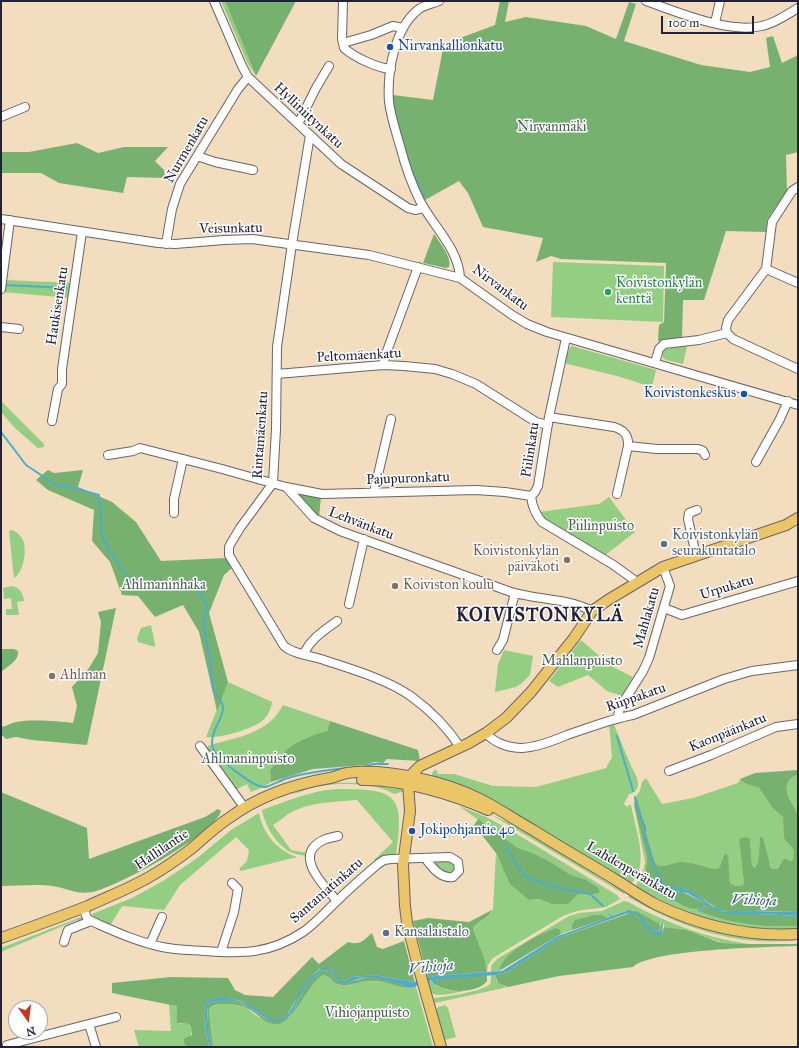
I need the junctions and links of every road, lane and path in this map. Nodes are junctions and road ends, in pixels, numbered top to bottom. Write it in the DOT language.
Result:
graph roads {
  1 [pos="214,1"];
  2 [pos="343,1"];
  3 [pos="439,1"];
  4 [pos="646,1"];
  5 [pos="720,1"];
  6 [pos="422,4"];
  7 [pos="798,8"];
  8 [pos="715,23"];
  9 [pos="403,28"];
  10 [pos="343,43"];
  11 [pos="329,66"];
  12 [pos="390,69"];
  13 [pos="248,77"];
  14 [pos="25,107"];
  15 [pos="1,117"];
  16 [pos="298,124"];
  17 [pos="310,135"];
  18 [pos="197,156"];
  19 [pos="253,170"];
  20 [pos="798,187"];
  21 [pos="424,208"];
  22 [pos="1,219"];
  23 [pos="10,220"];
  24 [pos="82,232"];
  25 [pos="166,244"];
  26 [pos="292,244"];
  27 [pos="418,267"];
  28 [pos="766,270"];
  29 [pos="460,278"];
  30 [pos="798,283"];
  31 [pos="1,289"];
  32 [pos="1,327"];
  33 [pos="19,329"];
  34 [pos="727,333"];
  35 [pos="566,338"];
  36 [pos="655,363"];
  37 [pos="383,365"];
  38 [pos="798,369"];
  39 [pos="277,374"];
  40 [pos="788,401"];
  41 [pos="798,405"];
  42 [pos="391,419"];
  43 [pos="549,421"];
  44 [pos="52,422"];
  45 [pos="628,446"];
  46 [pos="108,455"];
  47 [pos="705,455"];
  48 [pos="183,459"];
  49 [pos="756,462"];
  50 [pos="272,483"];
  51 [pos="286,487"];
  52 [pos="374,492"];
  53 [pos="617,494"];
  54 [pos="531,496"];
  55 [pos="697,510"];
  56 [pos="174,513"];
  57 [pos="798,518"];
  58 [pos="364,540"];
  59 [pos="697,555"];
  60 [pos="663,567"];
  61 [pos="798,581"];
  62 [pos="636,583"];
  63 [pos="515,593"];
  64 [pos="349,604"];
  65 [pos="664,608"];
  66 [pos="592,611"];
  67 [pos="337,621"];
  68 [pos="497,650"];
  69 [pos="304,654"];
  70 [pos="798,666"];
  71 [pos="617,718"];
  72 [pos="798,724"];
  73 [pos="486,733"];
  74 [pos="200,746"];
  75 [pos="460,747"];
  76 [pos="669,771"];
  77 [pos="414,782"];
  78 [pos="244,808"];
  79 [pos="338,836"];
  80 [pos="403,858"];
  81 [pos="425,858"];
  82 [pos="232,883"];
  83 [pos="337,901"];
  84 [pos="83,908"];
  85 [pos="162,917"];
  86 [pos="91,921"];
  87 [pos="798,934"];
  88 [pos="1,938"];
  89 [pos="64,942"];
  90 [pos="150,944"];
  91 [pos="221,952"];
  92 [pos="116,1017"];
  93 [pos="89,1024"];
  94 [pos="1,1038"];
  95 [pos="8,1046"];
  96 [pos="96,1047"];
  97 [pos="441,1047"];
  1 -- 13 [label="street, Hylliniitynkatu"];
  2 -- 10 [label="street"];
  3 -- 6 [label="street, Nirvankatu"];
  4 -- 8 [label="street"];
  5 -- 8 [label="street"];
  6 -- 9 [label="street, Nirvankatu"];
  7 -- 8 [label="street"];
  9 -- 10 [label="street"];
  9 -- 12 [label="street, Nirvankatu"];
  10 -- 12 [label="street"];
  11 -- 16 [label="street"];
  12 -- 21 [label="street, Nirvankatu"];
  13 -- 16 [label="street, Hylliniitynkatu"];
  13 -- 18 [label="street, Nurmenkatu"];
  14 -- 15 [label="street"];
  16 -- 17 [label="street, Hylliniitynkatu"];
  17 -- 21 [label="street, Hylliniitynkatu"];
  17 -- 26 [label="street, Rintamäenkatu"];
  18 -- 19 [label="street"];
  18 -- 25 [label="street, Nurmenkatu"];
  20 -- 28 [label="street"];
  21 -- 29 [label="street, Nirvankatu"];
  22 -- 23 [label="street, Veisunkatu"];
  23 -- 24 [label="street, Veisunkatu"];
  23 -- 31 [label="street"];
  24 -- 25 [label="street, Veisunkatu"];
  24 -- 44 [label="street, Haukisenkatu"];
  25 -- 26 [label="street, Veisunkatu"];
  26 -- 27 [label="street, Veisunkatu"];
  26 -- 39 [label="street, Rintamäenkatu"];
  27 -- 29 [label="street, Veisunkatu"];
  27 -- 37 [label="street"];
  28 -- 30 [label="street"];
  28 -- 34 [label="street"];
  29 -- 35 [label="street, Nirvankatu"];
  32 -- 33 [label="street"];
  34 -- 36 [label="street"];
  34 -- 38 [label="street"];
  35 -- 36 [label="street, Nirvankatu"];
  35 -- 43 [label="street, Piilinkatu"];
  36 -- 40 [label="street, Nirvankatu"];
  37 -- 39 [label="street, Peltomäenkatu"];
  37 -- 43 [label="street, Peltomäenkatu"];
  39 -- 50 [label="street, Rintamäenkatu"];
  40 -- 41 [label="street, Nirvankatu"];
  40 -- 49 [label="street"];
  42 -- 52 [label="street"];
  43 -- 45 [label="street, Peltomäenkatu"];
  43 -- 54 [label="street, Piilinkatu"];
  45 -- 47 [label="street"];
  45 -- 53 [label="street"];
  46 -- 48 [label="street"];
  48 -- 50 [label="street"];
  48 -- 56 [label="street"];
  50 -- 51 [label="street"];
  50 -- 69 [label="street, Rintamäenkatu"];
  51 -- 52 [label="street, Pajupuronkatu"];
  51 -- 58 [label="street, Lehvänkatu"];
  52 -- 54 [label="street, Pajupuronkatu"];
  54 -- 62 [label="street, Piilinkatu"];
  55 -- 59 [label="street"];
  57 -- 59 [label="main road"];
  58 -- 63 [label="street, Lehvänkatu"];
  58 -- 64 [label="street"];
  59 -- 60 [label="main road"];
  60 -- 62 [label="main road"];
  60 -- 65 [label="street, Mahlakatu"];
  61 -- 65 [label="street, Urpukatu"];
  62 -- 66 [label="main road"];
  63 -- 66 [label="street, Lehvänkatu"];
  63 -- 68 [label="street"];
  65 -- 71 [label="street, Mahlakatu"];
  66 -- 73 [label="main road"];
  67 -- 69 [label="street"];
  69 -- 75 [label="street, Rintamäenkatu"];
  70 -- 71 [label="street, Riippakatu"];
  71 -- 73 [label="street, Riippakatu"];
  72 -- 76 [label="street, Kaonpäänkatu"];
  73 -- 75 [label="main road"];
  74 -- 78 [label="street"];
  75 -- 77 [label="main road"];
  77 -- 78 [label="main road, Hallilantie"];
  77 -- 80 [label="main road"];
  77 -- 87 [label="main road, Lahdenperänkatu"];
  78 -- 84 [label="main road, Hallilantie"];
  79 -- 83 [label="street"];
  80 -- 81 [label="street, Santamatinkatu"];
  80 -- 83 [label="street, Santamatinkatu"];
  80 -- 97 [label="main road"];
  82 -- 91 [label="street"];
  83 -- 91 [label="street, Santamatinkatu"];
  84 -- 86 [label="street"];
  84 -- 88 [label="main road, Hallilantie"];
  85 -- 90 [label="street"];
  86 -- 89 [label="street"];
  86 -- 90 [label="street, Santamatinkatu"];
  90 -- 91 [label="street, Santamatinkatu"];
  92 -- 93 [label="street"];
  93 -- 95 [label="street"];
  93 -- 96 [label="street"];
  94 -- 95 [label="street"];
}
